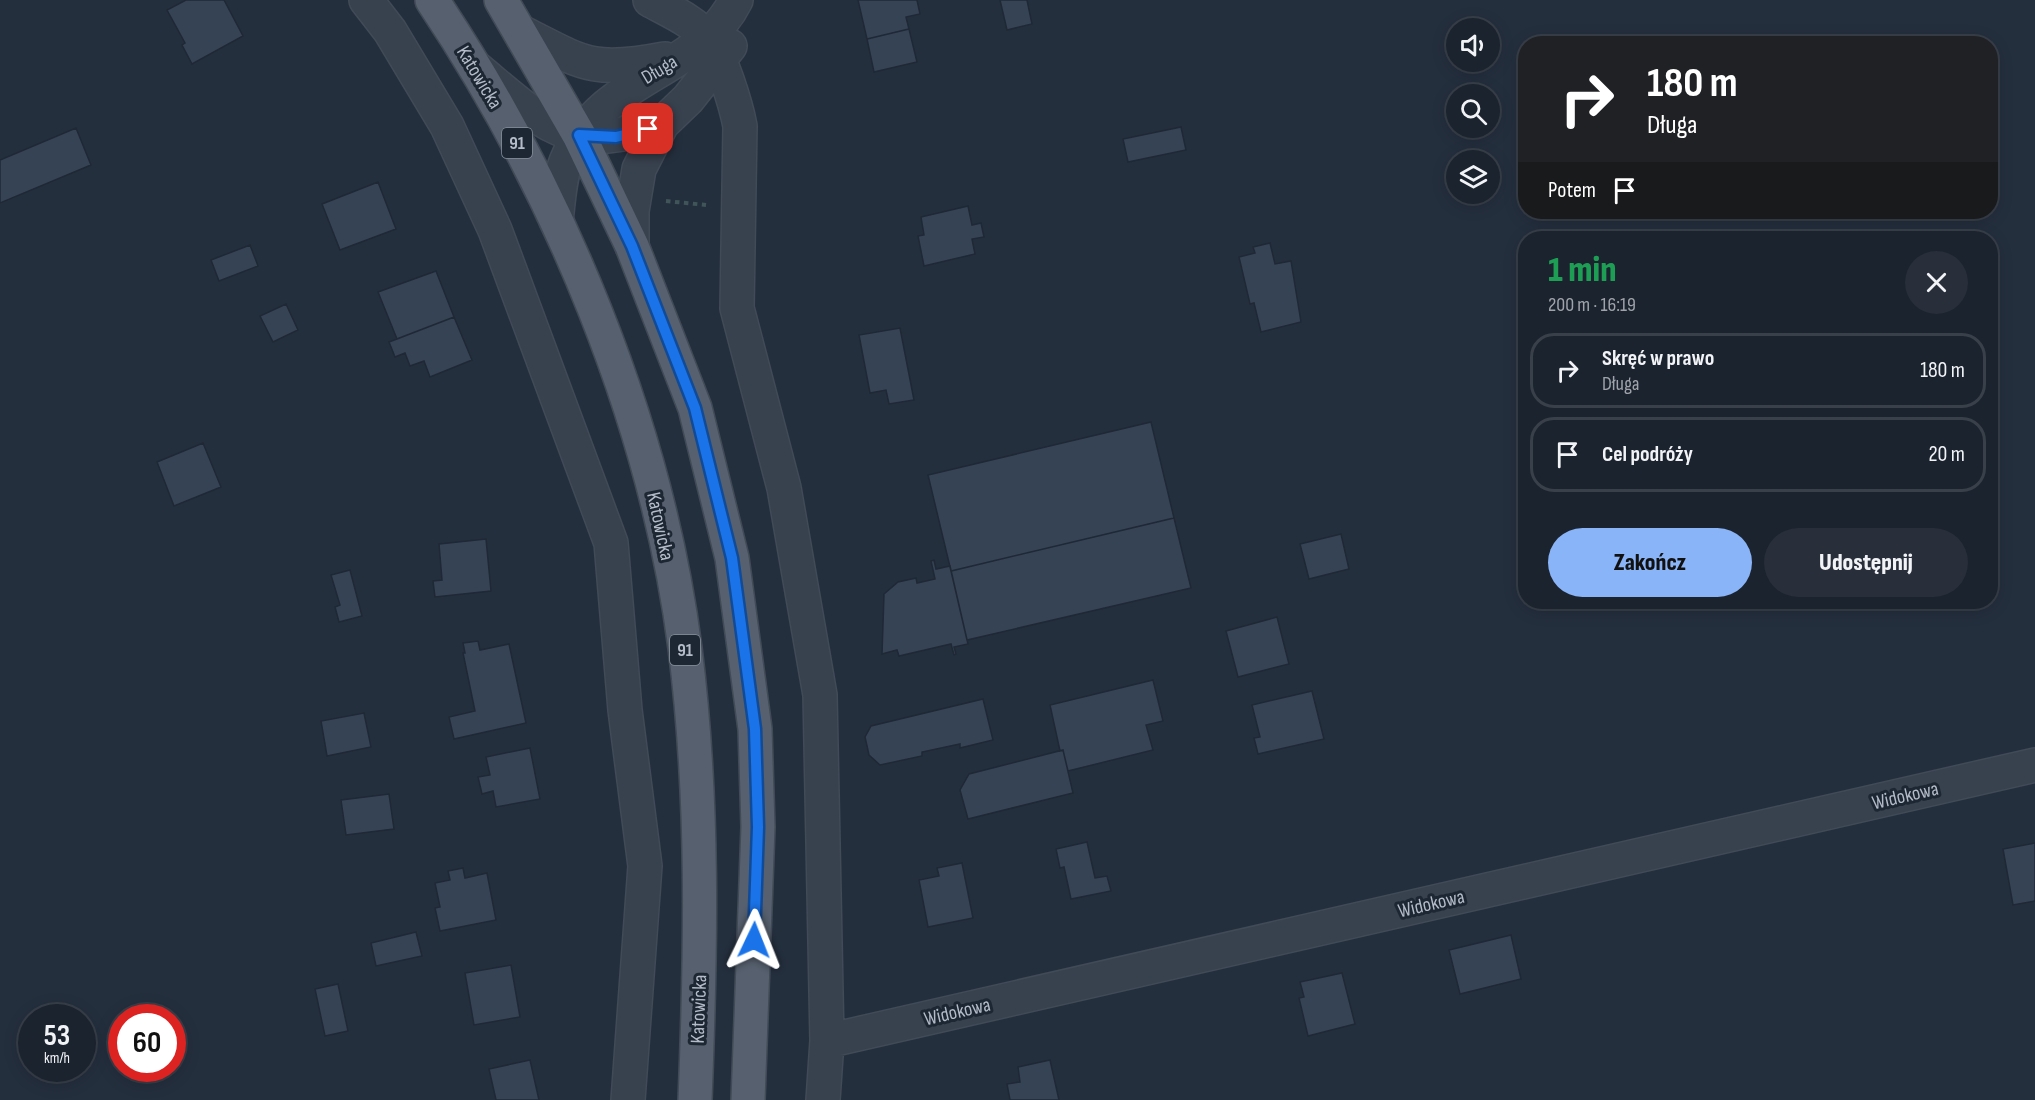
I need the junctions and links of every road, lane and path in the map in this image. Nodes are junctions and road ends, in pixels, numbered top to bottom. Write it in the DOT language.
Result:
graph roads {
  1 [pos="366,0"];
  2 [pos="432,0"];
  3 [pos="501,0"];
  4 [pos="650,0"];
  5 [pos="736,0"];
  6 [pos="744,0"];
  7 [pos="521,32"];
  8 [pos="713,50"];
  9 [pos="681,56"];
  10 [pos="474,67"];
  11 [pos="662,124"];
  12 [pos="579,135"];
  13 [pos="556,220"];
  14 [pos="632,246"];
  15 [pos="2035,765"];
  16 [pos="827,1041"];
  17 [pos="628,1100"];
  18 [pos="695,1100"];
  19 [pos="748,1100"];
  20 [pos="823,1100"];
  1 -- 17 [label="street"];
  2 -- 10 [label="main road, Katowicka / 91"];
  3 -- 7 [label="main road"];
  4 -- 8 [label="street"];
  5 -- 8 [label="street, Długa"];
  6 -- 8 [label="street, Długa"];
  7 -- 9 [label="street"];
  7 -- 12 [label="main road"];
  8 -- 9 [label="street, Długa"];
  8 -- 11 [label="street, Długa"];
  8 -- 16 [label="street"];
  9 -- 12 [label="street, Długa"];
  10 -- 12 [label="street"];
  10 -- 13 [label="main road, Katowicka / 91"];
  11 -- 12 [label="street"];
  11 -- 14 [label="street, Długa"];
  12 -- 13 [label="street, Długa"];
  12 -- 14 [label="main road"];
  13 -- 18 [label="main road, Katowicka / 91"];
  14 -- 19 [label="main road"];
  15 -- 16 [label="street, Widokowa"];
  16 -- 20 [label="street"];
}
